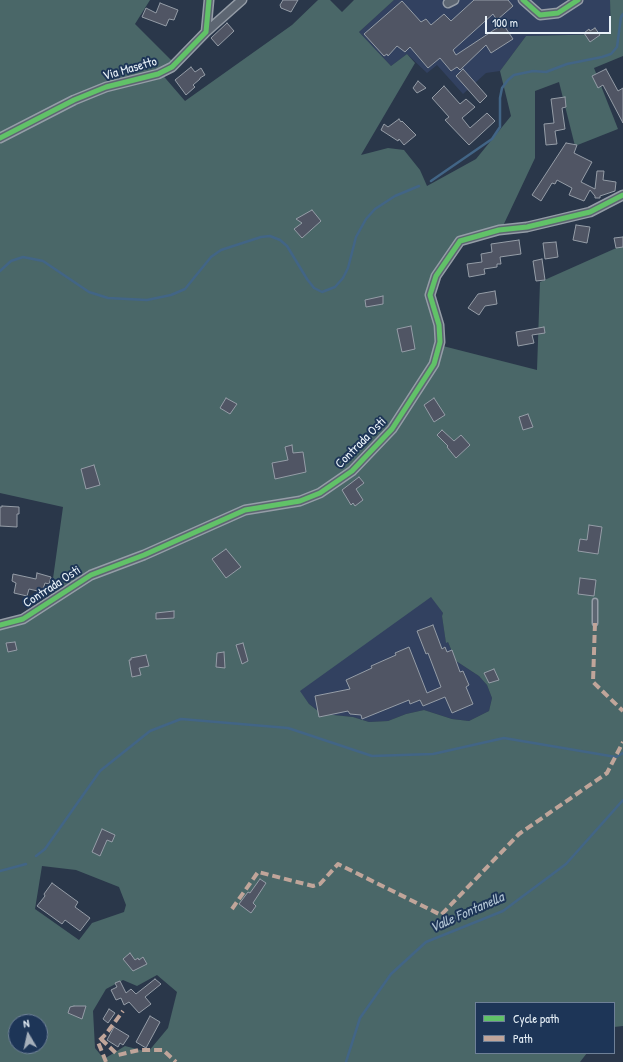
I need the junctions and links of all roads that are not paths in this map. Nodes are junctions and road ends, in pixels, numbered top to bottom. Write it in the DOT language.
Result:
graph roads {
  1 [pos="210,0"];
  2 [pos="242,0"];
  3 [pos="523,0"];
  4 [pos="578,0"];
  5 [pos="206,32"];
  6 [pos="0,138"];
  7 [pos="623,196"];
  8 [pos="595,601"];
  9 [pos="595,623"];
  10 [pos="0,625"];
  1 -- 5 [label="street"];
  2 -- 5 [label="street, Via Masetto"];
  3 -- 4 [label="street"];
  5 -- 6 [label="street, Via Masetto"];
  7 -- 10 [label="street, Contrada Osti"];
  8 -- 9 [label="lane"];
}
